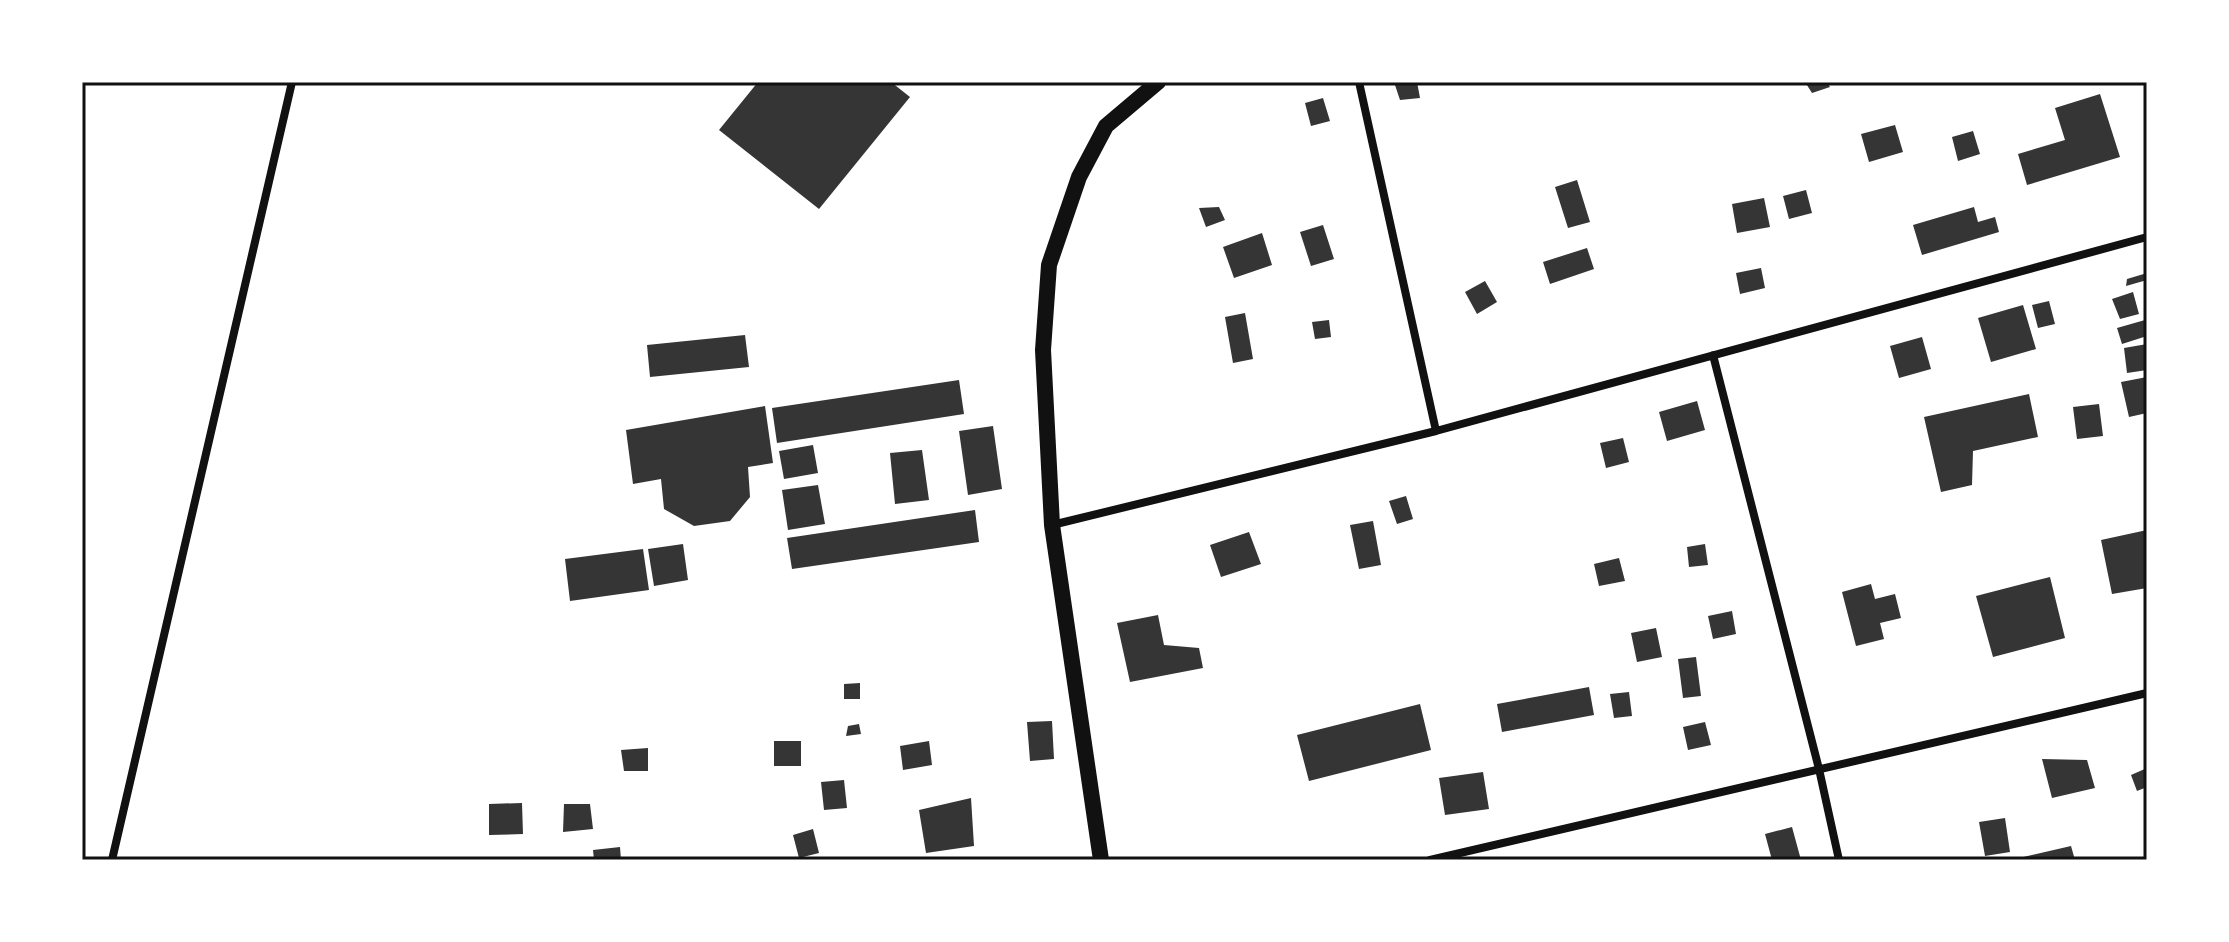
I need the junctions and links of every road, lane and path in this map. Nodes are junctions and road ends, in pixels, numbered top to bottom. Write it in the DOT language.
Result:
graph roads {
  1 [pos="292,82"];
  2 [pos="1158,82"];
  3 [pos="1359,82"];
  4 [pos="2147,237"];
  5 [pos="1713,355"];
  6 [pos="1436,431"];
  7 [pos="1052,525"];
  8 [pos="2147,693"];
  9 [pos="1819,769"];
  10 [pos="112,860"];
  11 [pos="1101,860"];
  12 [pos="1430,860"];
  13 [pos="1839,860"];
  1 -- 10 [label="street"];
  2 -- 7 [label="main road"];
  3 -- 6 [label="street"];
  4 -- 5 [label="street"];
  5 -- 6 [label="street"];
  5 -- 9 [label="street"];
  6 -- 7 [label="street"];
  7 -- 11 [label="main road"];
  8 -- 9 [label="street"];
  9 -- 12 [label="street"];
  9 -- 13 [label="street"];
}
